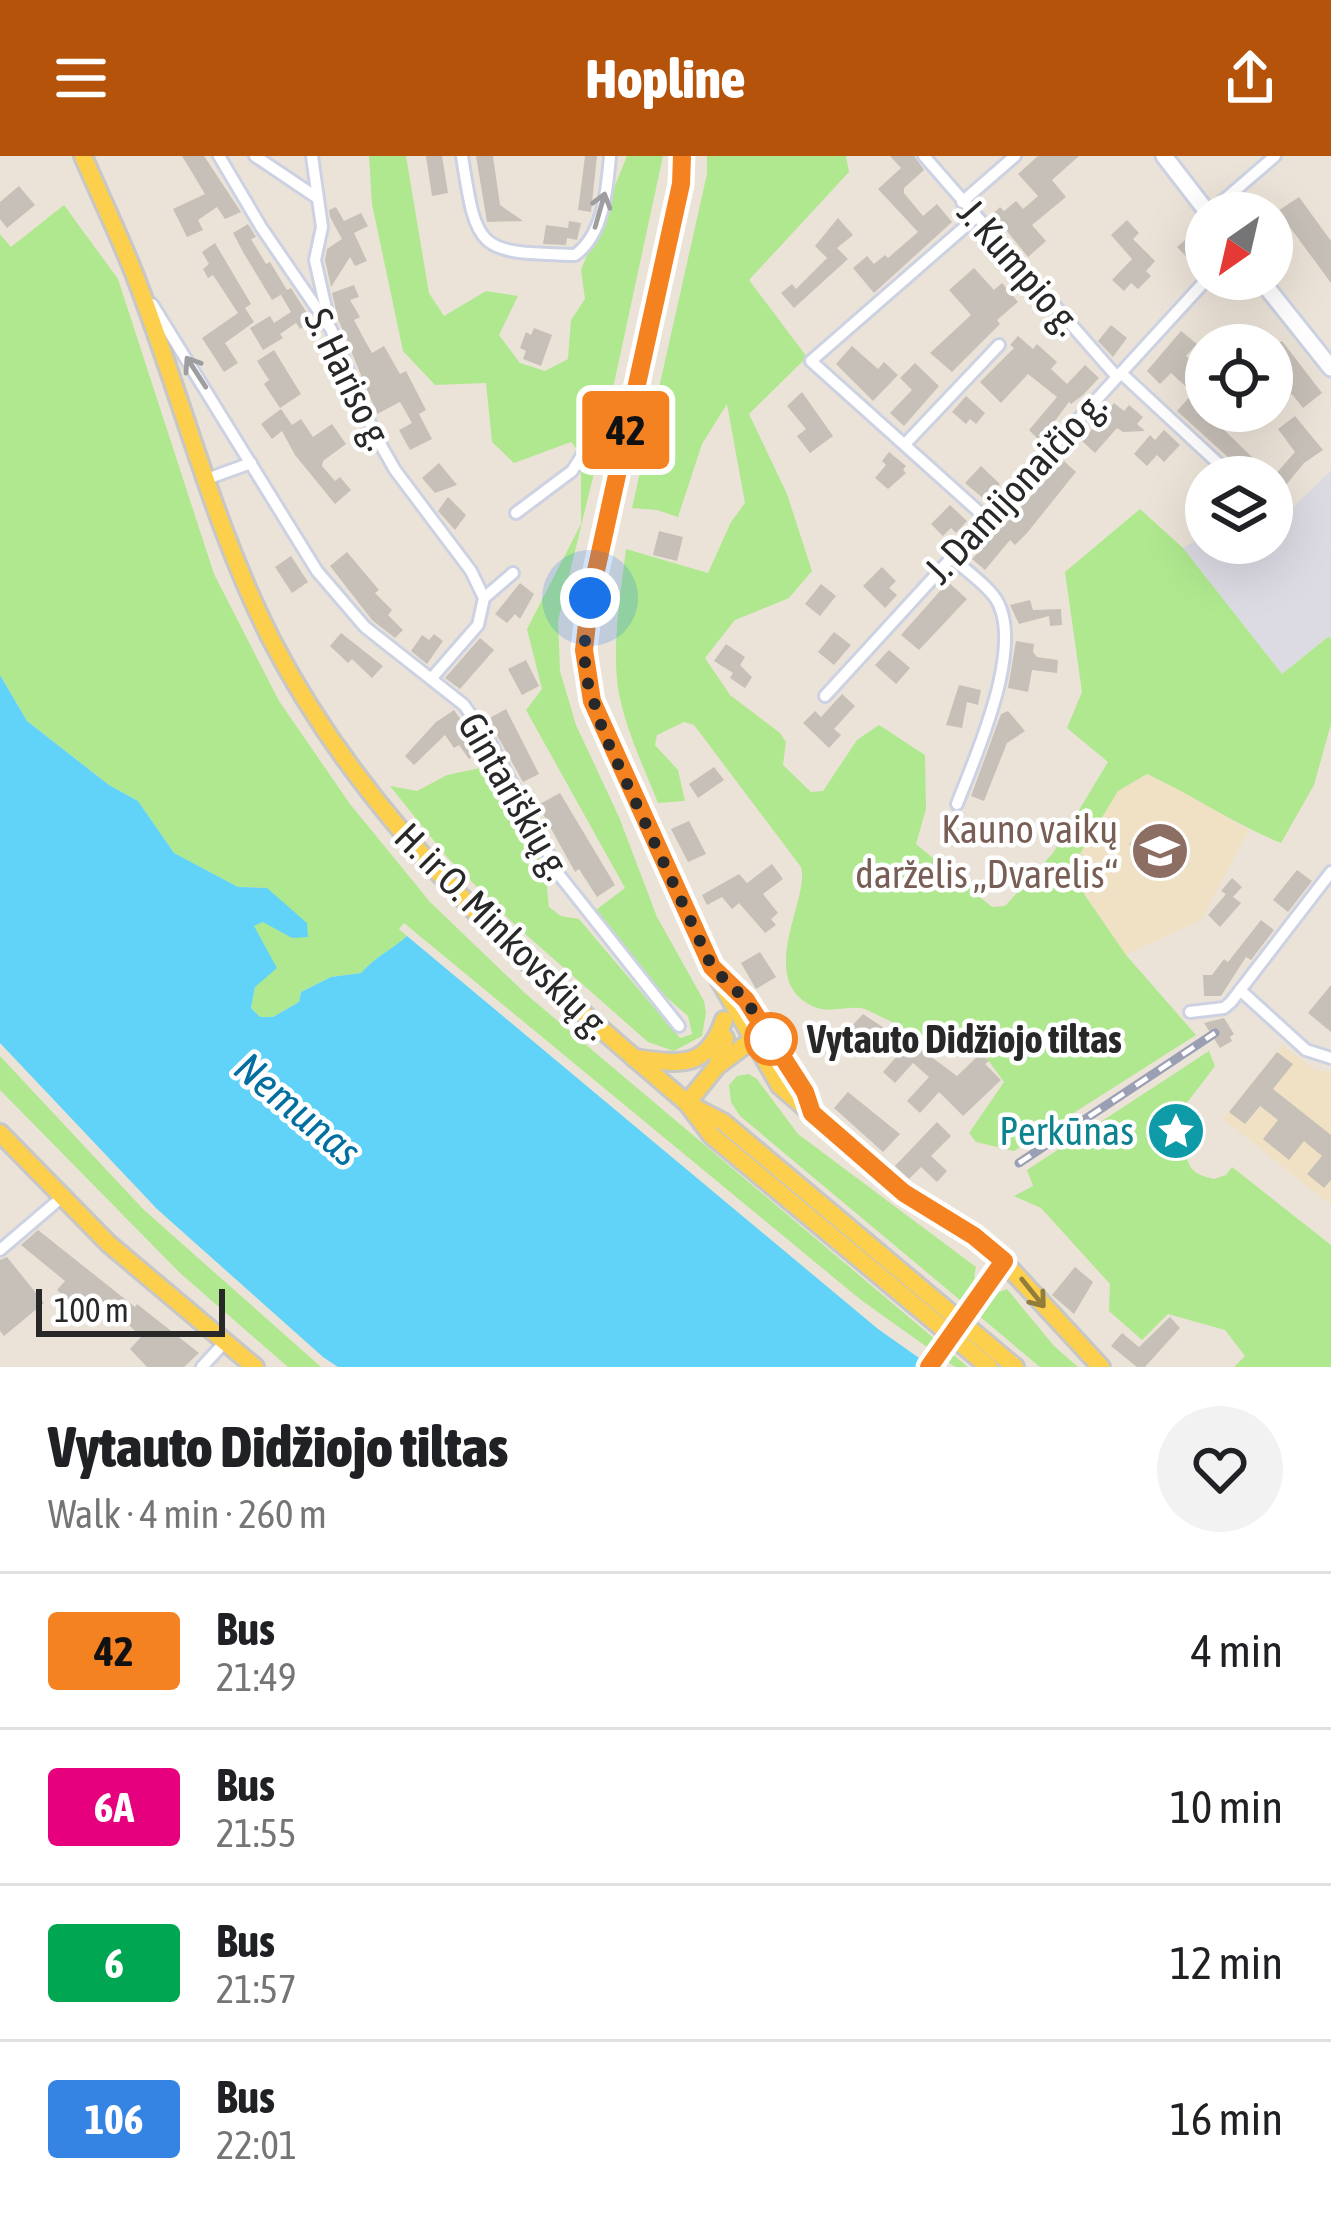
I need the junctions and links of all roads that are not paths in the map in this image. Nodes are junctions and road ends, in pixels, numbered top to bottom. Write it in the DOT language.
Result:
graph roads {
  1 [pos="83,156"];
  2 [pos="219,156"];
  3 [pos="255,156"];
  4 [pos="312,156"];
  5 [pos="462,156"];
  6 [pos="610,156"];
  7 [pos="682,156"];
  8 [pos="924,156"];
  9 [pos="1015,156"];
  10 [pos="1164,156"];
  11 [pos="1275,156"];
  12 [pos="1192,192"];
  13 [pos="1233,192"];
  14 [pos="316,197"];
  15 [pos="962,202"];
  16 [pos="975,218"];
  17 [pos="138,283"];
  18 [pos="1188,300"];
  19 [pos="1277,300"];
  20 [pos="331,329"];
  21 [pos="999,345"];
  22 [pos="1331,368"];
  23 [pos="1119,375"];
  24 [pos="627,422"];
  25 [pos="906,443"];
  26 [pos="1210,456"];
  27 [pos="251,464"];
  28 [pos="203,480"];
  29 [pos="516,513"];
  30 [pos="987,519"];
  31 [pos="951,557"];
  32 [pos="513,573"];
  33 [pos="484,598"];
  34 [pos="430,679"];
  35 [pos="825,696"];
  36 [pos="957,804"];
  37 [pos="1331,872"];
  38 [pos="712,967"];
  39 [pos="1240,990"];
  40 [pos="746,1000"];
  41 [pos="1190,1012"];
  42 [pos="724,1020"];
  43 [pos="679,1026"];
  44 [pos="752,1040"];
  45 [pos="633,1058"];
  46 [pos="1331,1058"];
  47 [pos="717,1066"];
  48 [pos="687,1103"];
  49 [pos="812,1113"];
  50 [pos="0,1133"];
  51 [pos="61,1198"];
  52 [pos="0,1250"];
  53 [pos="1004,1261"];
  54 [pos="224,1343"];
  55 [pos="202,1367"];
  56 [pos="255,1367"];
  57 [pos="929,1367"];
  58 [pos="988,1367"];
  59 [pos="1015,1367"];
  60 [pos="1101,1367"];
  1 -- 17 [label="main road, H. ir O. Minkovskių g."];
  2 -- 20 [label="street, S. Hariso g."];
  3 -- 14 [label="street"];
  4 -- 14 [label="street"];
  5 -- 6 [label="street, one-way"];
  7 -- 24 [label="main road"];
  8 -- 15 [label="street, J. Kumpio g."];
  9 -- 15 [label="street"];
  10 -- 12 [label="street"];
  11 -- 13 [label="street"];
  14 -- 20 [label="street"];
  15 -- 16 [label="street, J. Kumpio g."];
  16 -- 23 [label="street, J. Kumpio g."];
  16 -- 25 [label="street"];
  27 -- 17 [label="street, H. ir O. Minkovskių g., one-way"];
  17 -- 28 [label="main road, H. ir O. Minkovskių g."];
  18 -- 23 [label="street, J. Damijonaičio g."];
  19 -- 22 [label="street"];
  20 -- 33 [label="street, S. Hariso g."];
  21 -- 25 [label="street"];
  23 -- 26 [label="street, J. Kumpio g."];
  23 -- 30 [label="street, J. Damijonaičio g."];
  24 -- 29 [label="street"];
  24 -- 38 [label="main road"];
  25 -- 30 [label="street"];
  27 -- 28 [label="street"];
  27 -- 34 [label="street, H. ir O. Minkovskių g."];
  28 -- 45 [label="main road, H. ir O. Minkovskių g."];
  30 -- 31 [label="street, J. Damijonaičio g."];
  31 -- 35 [label="street, J. Damijonaičio g."];
  31 -- 36 [label="street"];
  32 -- 33 [label="street, Gintariškių g."];
  33 -- 34 [label="street, Gintariškių g."];
  34 -- 43 [label="street, Gintariškių g."];
  37 -- 39 [label="street"];
  38 -- 40 [label="main road"];
  38 -- 42 [label="main road"];
  38 -- 44 [label="main road"];
  39 -- 41 [label="street"];
  39 -- 46 [label="street"];
  40 -- 44 [label="main road"];
  40 -- 49 [label="main road"];
  42 -- 45 [label="main road"];
  42 -- 47 [label="main road"];
  44 -- 47 [label="main road"];
  44 -- 49 [label="main road"];
  45 -- 48 [label="main road, H. ir O. Minkovskių g."];
  47 -- 48 [label="main road"];
  48 -- 58 [label="main road, H. ir O. Minkovskių g."];
  48 -- 59 [label="main road, H. ir O. Minkovskių g."];
  49 -- 53 [label="main road"];
  50 -- 51 [label="main road"];
  51 -- 52 [label="street"];
  51 -- 54 [label="main road"];
  53 -- 57 [label="main road, bridge"];
  53 -- 60 [label="main road, one-way"];
  54 -- 55 [label="street"];
  54 -- 56 [label="main road"];
}
